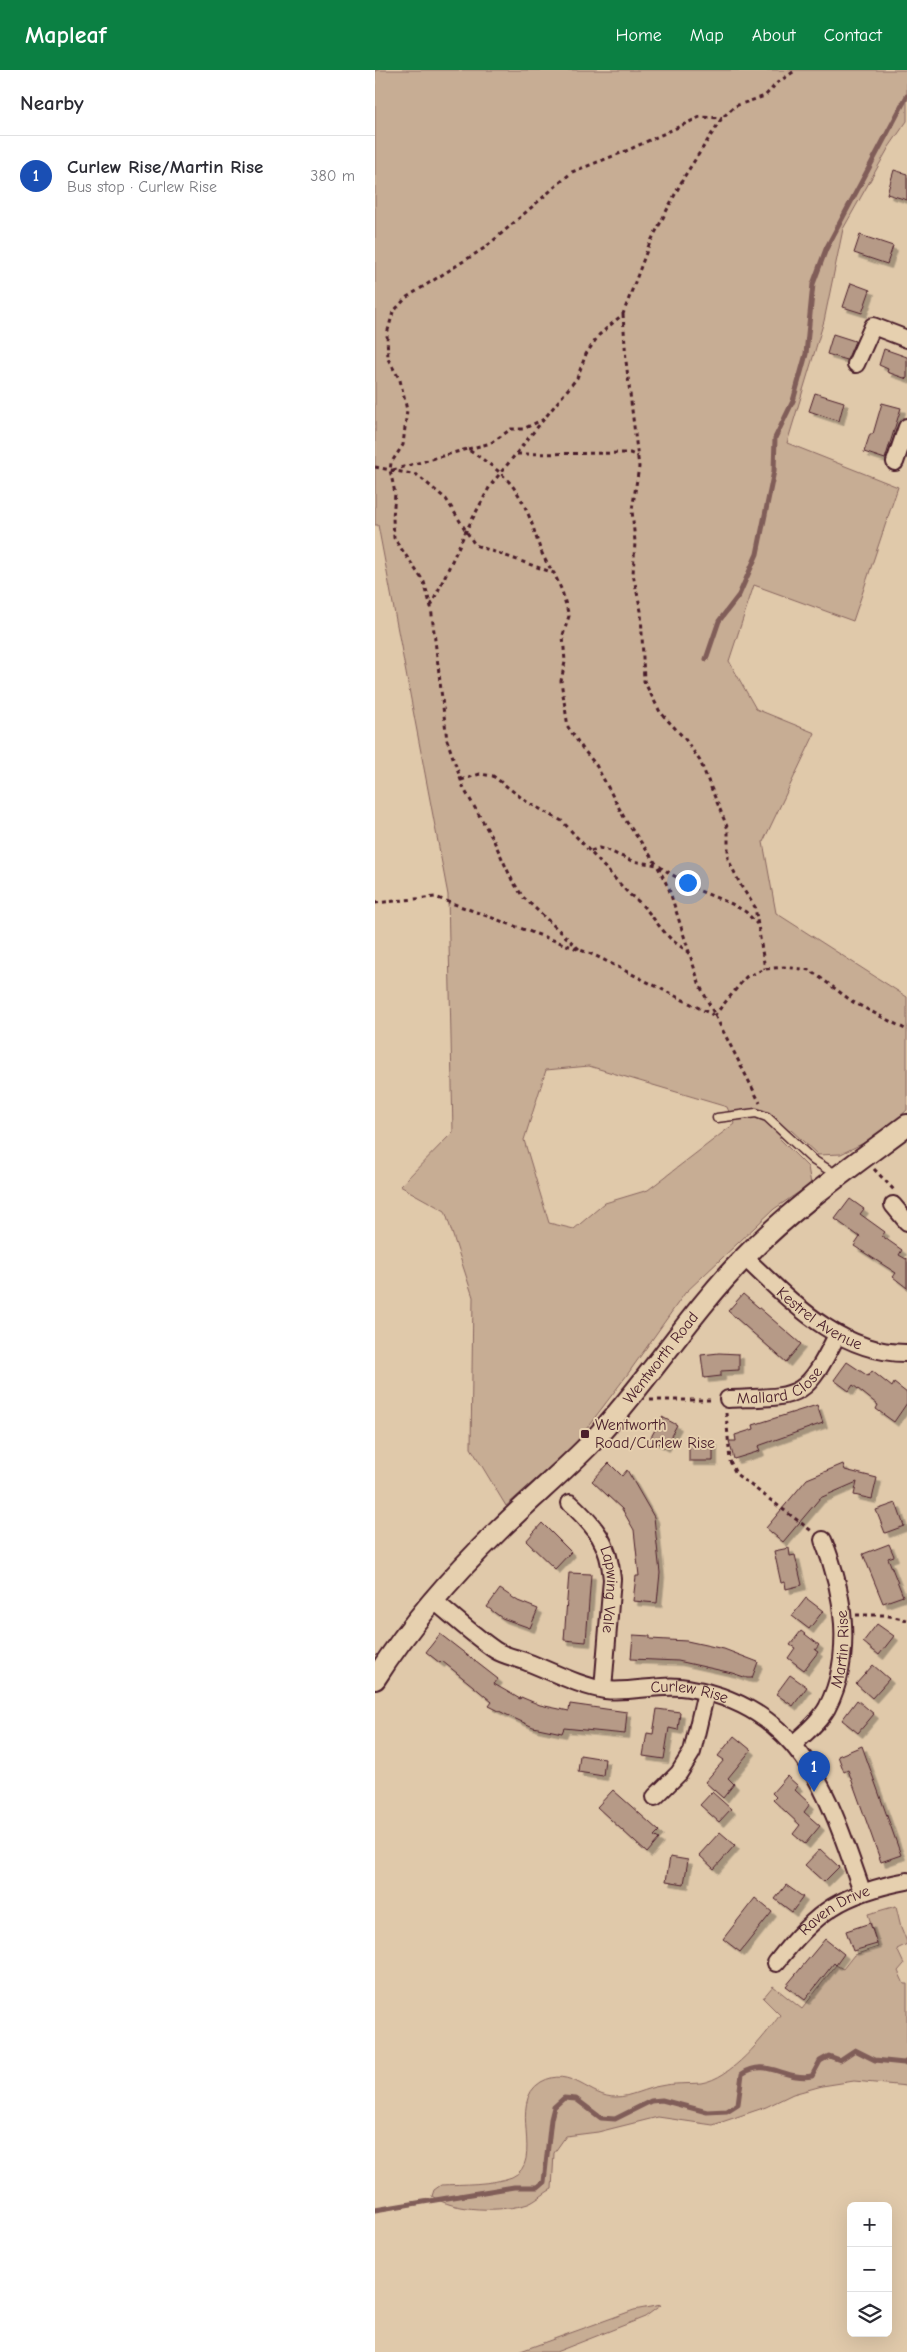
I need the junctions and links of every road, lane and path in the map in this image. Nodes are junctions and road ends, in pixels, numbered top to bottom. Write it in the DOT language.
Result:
graph roads {
  1 [pos="784,70"];
  2 [pos="796,70"];
  3 [pos="790,74"];
  4 [pos="722,118"];
  5 [pos="623,314"];
  6 [pos="907,339"];
  7 [pos="856,364"];
  8 [pos="544,419"];
  9 [pos="907,428"];
  10 [pos="467,449"];
  11 [pos="516,454"];
  12 [pos="638,456"];
  13 [pos="895,462"];
  14 [pos="375,467"];
  15 [pos="390,470"];
  16 [pos="501,473"];
  17 [pos="466,531"];
  18 [pos="554,573"];
  19 [pos="431,607"];
  20 [pos="461,780"];
  21 [pos="591,851"];
  22 [pos="657,865"];
  23 [pos="375,903"];
  24 [pos="757,924"];
  25 [pos="579,949"];
  26 [pos="691,955"];
  27 [pos="765,970"];
  28 [pos="714,1016"];
  29 [pos="907,1030"];
  30 [pos="767,1117"];
  31 [pos="717,1118"];
  32 [pos="907,1125"];
  33 [pos="863,1158"];
  34 [pos="839,1176"];
  35 [pos="893,1205"];
  36 [pos="906,1219"];
  37 [pos="744,1258"];
  38 [pos="837,1335"];
  39 [pos="907,1353"];
  40 [pos="728,1399"];
  41 [pos="627,1400"];
  42 [pos="570,1502"];
  43 [pos="823,1540"];
  44 [pos="433,1600"];
  45 [pos="843,1614"];
  46 [pos="907,1620"];
  47 [pos="375,1679"];
  48 [pos="603,1689"];
  49 [pos="706,1692"];
  50 [pos="793,1744"];
  51 [pos="655,1797"];
  52 [pos="907,1881"];
  53 [pos="862,1891"];
  54 [pos="776,1963"];
  1 -- 3 [label="path"];
  2 -- 3 [label="path"];
  3 -- 4 [label="path"];
  4 -- 5 [label="path"];
  4 -- 15 [label="path"];
  5 -- 8 [label="path"];
  5 -- 12 [label="path"];
  6 -- 7 [label="street"];
  8 -- 10 [label="path"];
  8 -- 11 [label="path"];
  9 -- 13 [label="street"];
  10 -- 15 [label="path"];
  10 -- 16 [label="path"];
  11 -- 12 [label="path"];
  11 -- 16 [label="path"];
  12 -- 24 [label="path"];
  14 -- 15 [label="path"];
  15 -- 17 [label="path"];
  15 -- 19 [label="path"];
  16 -- 17 [label="path"];
  16 -- 18 [label="path"];
  17 -- 18 [label="path"];
  17 -- 19 [label="path"];
  18 -- 22 [label="path"];
  19 -- 20 [label="path"];
  20 -- 21 [label="path"];
  20 -- 25 [label="path"];
  21 -- 22 [label="path"];
  21 -- 26 [label="path"];
  22 -- 24 [label="path"];
  22 -- 26 [label="path"];
  23 -- 25 [label="path"];
  24 -- 27 [label="path"];
  25 -- 28 [label="path"];
  26 -- 28 [label="path"];
  27 -- 28 [label="path"];
  27 -- 29 [label="path"];
  28 -- 30 [label="path"];
  30 -- 31 [label="lane"];
  30 -- 34 [label="lane"];
  32 -- 33 [label="street, Wentworth Road"];
  33 -- 34 [label="street, Wentworth Road"];
  33 -- 35 [label="path"];
  34 -- 37 [label="street, Wentworth Road"];
  35 -- 36 [label="street"];
  37 -- 38 [label="street, Kestrel Avenue"];
  37 -- 41 [label="street, Wentworth Road"];
  38 -- 39 [label="street, Kestrel Avenue"];
  38 -- 40 [label="street, Mallard Close"];
  40 -- 41 [label="path"];
  40 -- 43 [label="path"];
  41 -- 44 [label="street, Wentworth Road"];
  42 -- 48 [label="street, Lapwing Vale"];
  43 -- 45 [label="street, Martin Rise"];
  44 -- 47 [label="street, Wentworth Road"];
  44 -- 48 [label="street, Curlew Rise"];
  45 -- 46 [label="path"];
  45 -- 50 [label="street, Martin Rise"];
  48 -- 49 [label="street, Curlew Rise"];
  49 -- 50 [label="street, Curlew Rise"];
  49 -- 51 [label="street"];
  50 -- 53 [label="street, Curlew Rise"];
  52 -- 53 [label="street, Raven Drive"];
  53 -- 54 [label="street, Raven Drive"];
}
